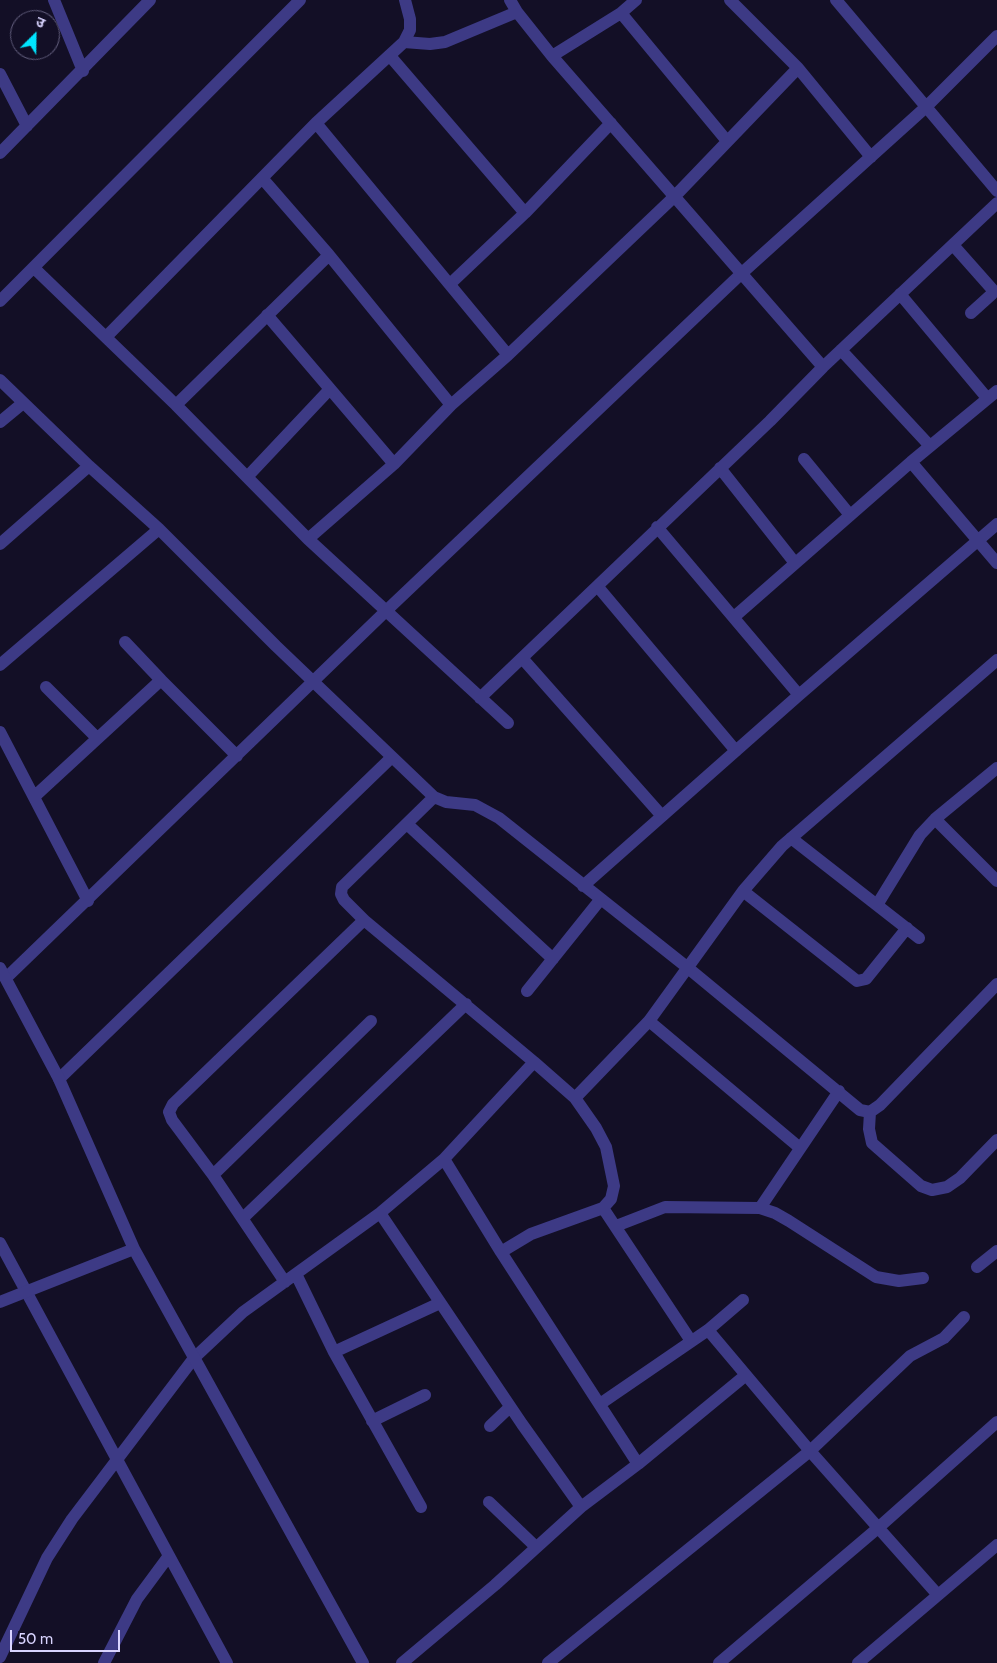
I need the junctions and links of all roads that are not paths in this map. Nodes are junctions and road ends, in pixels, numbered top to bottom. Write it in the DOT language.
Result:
graph roads {
  1 [pos="54,0"];
  2 [pos="150,0"];
  3 [pos="300,0"];
  4 [pos="405,0"];
  5 [pos="510,0"];
  6 [pos="636,0"];
  7 [pos="730,0"];
  8 [pos="854,0"];
  9 [pos="840,5"];
  10 [pos="517,12"];
  11 [pos="621,13"];
  12 [pos="997,36"];
  13 [pos="404,42"];
  14 [pos="390,56"];
  15 [pos="552,56"];
  16 [pos="798,68"];
  17 [pos="83,71"];
  18 [pos="0,74"];
  19 [pos="926,107"];
  20 [pos="316,123"];
  21 [pos="611,123"];
  22 [pos="27,126"];
  23 [pos="728,141"];
  24 [pos="0,153"];
  25 [pos="871,157"];
  26 [pos="262,178"];
  27 [pos="997,191"];
  28 [pos="675,196"];
  29 [pos="997,203"];
  30 [pos="525,213"];
  31 [pos="953,245"];
  32 [pos="329,255"];
  33 [pos="34,268"];
  34 [pos="742,273"];
  35 [pos="450,284"];
  36 [pos="900,294"];
  37 [pos="0,301"];
  38 [pos="971,313"];
  39 [pos="267,315"];
  40 [pos="106,337"];
  41 [pos="841,350"];
  42 [pos="508,355"];
  43 [pos="823,367"];
  44 [pos="0,380"];
  45 [pos="330,389"];
  46 [pos="992,395"];
  47 [pos="23,403"];
  48 [pos="176,405"];
  49 [pos="451,405"];
  50 [pos="0,422"];
  51 [pos="930,446"];
  52 [pos="804,459"];
  53 [pos="911,462"];
  54 [pos="394,464"];
  55 [pos="88,466"];
  56 [pos="720,468"];
  57 [pos="248,476"];
  58 [pos="850,515"];
  59 [pos="997,524"];
  60 [pos="657,527"];
  61 [pos="159,529"];
  62 [pos="308,539"];
  63 [pos="978,541"];
  64 [pos="0,544"];
  65 [pos="795,563"];
  66 [pos="997,563"];
  67 [pos="598,587"];
  68 [pos="387,610"];
  69 [pos="734,617"];
  70 [pos="125,642"];
  71 [pos="522,658"];
  72 [pos="997,660"];
  73 [pos="0,665"];
  74 [pos="161,680"];
  75 [pos="312,681"];
  76 [pos="46,687"];
  77 [pos="800,694"];
  78 [pos="480,698"];
  79 [pos="508,723"];
  80 [pos="0,732"];
  81 [pos="97,738"];
  82 [pos="736,751"];
  83 [pos="237,756"];
  84 [pos="392,757"];
  85 [pos="997,768"];
  86 [pos="35,796"];
  87 [pos="434,797"];
  88 [pos="662,816"];
  89 [pos="936,819"];
  90 [pos="407,824"];
  91 [pos="791,838"];
  92 [pos="997,881"];
  93 [pos="583,886"];
  94 [pos="743,891"];
  95 [pos="88,900"];
  96 [pos="600,900"];
  97 [pos="877,904"];
  98 [pos="364,920"];
  99 [pos="907,928"];
  100 [pos="919,938"];
  101 [pos="553,959"];
  102 [pos="688,968"];
  103 [pos="3,973"];
  104 [pos="997,984"];
  105 [pos="528,991"];
  106 [pos="466,1004"];
  107 [pos="371,1021"];
  108 [pos="649,1021"];
  109 [pos="534,1062"];
  110 [pos="59,1079"];
  111 [pos="838,1091"];
  112 [pos="574,1098"];
  113 [pos="870,1112"];
  114 [pos="997,1140"];
  115 [pos="800,1148"];
  116 [pos="444,1159"];
  117 [pos="213,1175"];
  118 [pos="603,1208"];
  119 [pos="760,1208"];
  120 [pos="380,1212"];
  121 [pos="243,1218"];
  122 [pos="616,1226"];
  123 [pos="0,1243"];
  124 [pos="134,1249"];
  125 [pos="997,1251"];
  126 [pos="501,1252"];
  127 [pos="977,1267"];
  128 [pos="296,1274"];
  129 [pos="924,1278"];
  130 [pos="285,1282"];
  131 [pos="28,1291"];
  132 [pos="743,1300"];
  133 [pos="0,1302"];
  134 [pos="440,1303"];
  135 [pos="964,1317"];
  136 [pos="708,1330"];
  137 [pos="691,1341"];
  138 [pos="334,1352"];
  139 [pos="194,1358"];
  140 [pos="746,1375"];
  141 [pos="424,1395"];
  142 [pos="600,1404"];
  143 [pos="510,1406"];
  144 [pos="372,1421"];
  145 [pos="997,1422"];
  146 [pos="490,1426"];
  147 [pos="810,1451"];
  148 [pos="117,1460"];
  149 [pos="638,1464"];
  150 [pos="489,1502"];
  151 [pos="421,1507"];
  152 [pos="582,1507"];
  153 [pos="878,1528"];
  154 [pos="997,1545"];
  155 [pos="536,1547"];
  156 [pos="168,1557"];
  157 [pos="938,1595"];
  158 [pos="0,1658"];
  159 [pos="105,1663"];
  160 [pos="227,1663"];
  161 [pos="363,1663"];
  162 [pos="402,1663"];
  163 [pos="548,1663"];
  164 [pos="718,1663"];
  165 [pos="858,1663"];
  1 -- 17 [label="street"];
  2 -- 17 [label="street"];
  3 -- 33 [label="street"];
  4 -- 13 [label="street"];
  5 -- 10 [label="street"];
  6 -- 11 [label="street"];
  7 -- 16 [label="street"];
  8 -- 9 [label="street"];
  9 -- 19 [label="street"];
  10 -- 13 [label="street"];
  10 -- 15 [label="street"];
  11 -- 15 [label="street"];
  11 -- 23 [label="street"];
  12 -- 19 [label="street"];
  13 -- 14 [label="street"];
  14 -- 20 [label="street"];
  14 -- 30 [label="street"];
  15 -- 21 [label="street"];
  16 -- 23 [label="street"];
  16 -- 25 [label="street"];
  17 -- 22 [label="street"];
  18 -- 22 [label="street"];
  19 -- 25 [label="street"];
  19 -- 27 [label="street"];
  20 -- 26 [label="street"];
  20 -- 35 [label="street"];
  21 -- 28 [label="street"];
  21 -- 30 [label="street"];
  22 -- 24 [label="street"];
  23 -- 28 [label="street"];
  25 -- 34 [label="street"];
  26 -- 32 [label="street"];
  26 -- 40 [label="street"];
  28 -- 34 [label="street"];
  28 -- 42 [label="street"];
  29 -- 31 [label="street"];
  30 -- 35 [label="street"];
  31 -- 36 [label="street"];
  31 -- 38 [label="street"];
  32 -- 39 [label="street"];
  32 -- 49 [label="street"];
  33 -- 37 [label="street"];
  33 -- 40 [label="street"];
  34 -- 43 [label="street"];
  34 -- 68 [label="street"];
  35 -- 42 [label="street"];
  36 -- 41 [label="street"];
  36 -- 46 [label="street"];
  39 -- 45 [label="street"];
  39 -- 48 [label="street"];
  40 -- 48 [label="street"];
  41 -- 43 [label="street"];
  41 -- 51 [label="street"];
  42 -- 49 [label="street"];
  43 -- 56 [label="street"];
  44 -- 47 [label="street"];
  45 -- 54 [label="street"];
  45 -- 57 [label="street"];
  46 -- 51 [label="street"];
  47 -- 50 [label="street"];
  47 -- 55 [label="street"];
  48 -- 57 [label="street"];
  49 -- 54 [label="street"];
  51 -- 53 [label="street"];
  52 -- 58 [label="street"];
  53 -- 58 [label="street"];
  53 -- 63 [label="street"];
  54 -- 62 [label="street"];
  55 -- 61 [label="street"];
  55 -- 64 [label="street"];
  56 -- 60 [label="street"];
  56 -- 65 [label="street"];
  57 -- 62 [label="street"];
  58 -- 65 [label="street"];
  59 -- 63 [label="street"];
  60 -- 67 [label="street"];
  60 -- 69 [label="street"];
  61 -- 73 [label="street"];
  61 -- 75 [label="street"];
  62 -- 68 [label="street"];
  63 -- 66 [label="street"];
  63 -- 77 [label="street"];
  65 -- 69 [label="street"];
  67 -- 71 [label="street"];
  67 -- 82 [label="street"];
  68 -- 75 [label="street"];
  68 -- 78 [label="street"];
  69 -- 77 [label="street"];
  70 -- 74 [label="street"];
  71 -- 78 [label="street"];
  71 -- 88 [label="street"];
  72 -- 91 [label="street"];
  74 -- 81 [label="street"];
  74 -- 83 [label="street"];
  75 -- 83 [label="street"];
  75 -- 84 [label="street"];
  76 -- 81 [label="street"];
  77 -- 82 [label="street"];
  78 -- 79 [label="street"];
  80 -- 86 [label="street"];
  81 -- 86 [label="street"];
  82 -- 88 [label="street"];
  83 -- 95 [label="street"];
  84 -- 87 [label="street"];
  84 -- 110 [label="street"];
  85 -- 89 [label="street"];
  86 -- 95 [label="street"];
  87 -- 90 [label="street"];
  87 -- 93 [label="street"];
  88 -- 93 [label="street"];
  89 -- 92 [label="street"];
  89 -- 97 [label="street"];
  90 -- 98 [label="street"];
  90 -- 101 [label="street"];
  91 -- 94 [label="street"];
  91 -- 97 [label="street"];
  93 -- 96 [label="street"];
  94 -- 99 [label="street"];
  94 -- 102 [label="street"];
  95 -- 103 [label="street"];
  96 -- 101 [label="street"];
  96 -- 102 [label="street"];
  97 -- 99 [label="street"];
  98 -- 106 [label="street"];
  98 -- 117 [label="street"];
  99 -- 100 [label="street"];
  101 -- 105 [label="street"];
  102 -- 108 [label="street"];
  102 -- 111 [label="street"];
  103 -- 110 [label="street"];
  104 -- 113 [label="street"];
  106 -- 109 [label="street"];
  106 -- 121 [label="street"];
  107 -- 117 [label="street"];
  108 -- 112 [label="street"];
  108 -- 115 [label="street"];
  109 -- 112 [label="street"];
  109 -- 116 [label="street"];
  110 -- 124 [label="street"];
  111 -- 113 [label="street"];
  111 -- 115 [label="street"];
  112 -- 118 [label="street"];
  113 -- 114 [label="street"];
  115 -- 119 [label="street"];
  116 -- 120 [label="street"];
  116 -- 126 [label="street"];
  117 -- 121 [label="street"];
  118 -- 122 [label="street"];
  118 -- 126 [label="street"];
  119 -- 122 [label="street"];
  119 -- 129 [label="street"];
  120 -- 128 [label="street"];
  120 -- 134 [label="street"];
  121 -- 130 [label="street"];
  122 -- 137 [label="street"];
  123 -- 131 [label="street"];
  124 -- 131 [label="street"];
  124 -- 139 [label="street"];
  125 -- 127 [label="street"];
  126 -- 142 [label="street"];
  128 -- 130 [label="street"];
  128 -- 138 [label="street"];
  130 -- 139 [label="street"];
  131 -- 133 [label="street"];
  131 -- 148 [label="street"];
  132 -- 136 [label="street"];
  134 -- 138 [label="street"];
  134 -- 143 [label="street"];
  135 -- 147 [label="street"];
  136 -- 137 [label="street"];
  136 -- 140 [label="street"];
  137 -- 142 [label="street"];
  138 -- 144 [label="street"];
  139 -- 148 [label="street"];
  139 -- 161 [label="street"];
  140 -- 147 [label="street"];
  140 -- 149 [label="street"];
  141 -- 144 [label="street"];
  142 -- 149 [label="street"];
  143 -- 146 [label="street"];
  143 -- 152 [label="street"];
  144 -- 151 [label="street"];
  145 -- 153 [label="street"];
  147 -- 153 [label="street"];
  147 -- 163 [label="street"];
  148 -- 156 [label="street"];
  148 -- 158 [label="street"];
  149 -- 152 [label="street"];
  150 -- 155 [label="street"];
  152 -- 155 [label="street"];
  153 -- 157 [label="street"];
  153 -- 164 [label="street"];
  154 -- 157 [label="street"];
  155 -- 162 [label="street"];
  156 -- 159 [label="street"];
  156 -- 160 [label="street"];
  157 -- 165 [label="street"];
}
